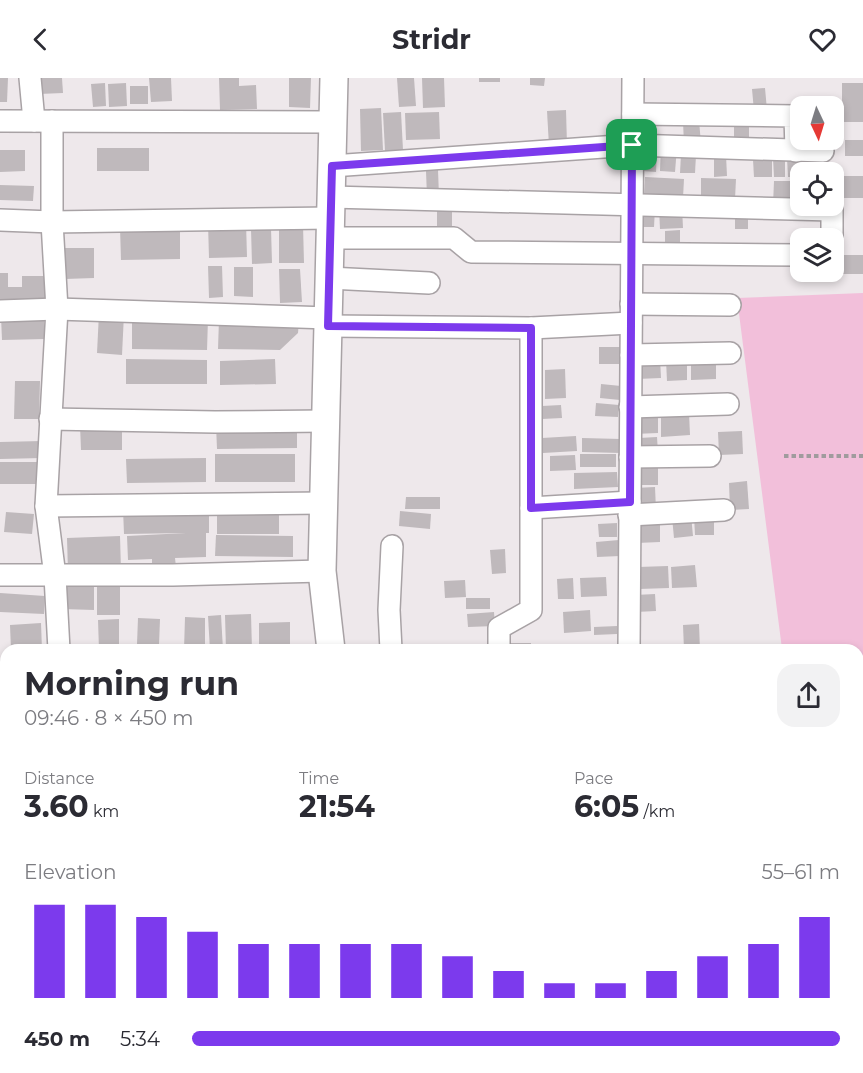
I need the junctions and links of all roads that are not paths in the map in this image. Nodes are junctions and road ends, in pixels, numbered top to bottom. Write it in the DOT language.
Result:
graph roads {
  1 [pos="30,78"];
  2 [pos="334,78"];
  3 [pos="633,78"];
  4 [pos="633,114"];
  5 [pos="0,121"];
  6 [pos="43,121"];
  7 [pos="332,122"];
  8 [pos="632,145"];
  9 [pos="796,151"];
  10 [pos="823,151"];
  11 [pos="332,166"];
  12 [pos="632,204"];
  13 [pos="331,218"];
  14 [pos="0,220"];
  15 [pos="52,222"];
  16 [pos="832,228"];
  17 [pos="632,254"];
  18 [pos="790,255"];
  19 [pos="329,278"];
  20 [pos="429,283"];
  21 [pos="730,305"];
  22 [pos="57,309"];
  23 [pos="0,311"];
  24 [pos="631,314"];
  25 [pos="328,322"];
  26 [pos="531,328"];
  27 [pos="730,353"];
  28 [pos="631,355"];
  29 [pos="728,404"];
  30 [pos="630,407"];
  31 [pos="50,419"];
  32 [pos="326,421"];
  33 [pos="710,456"];
  34 [pos="630,457"];
  35 [pos="324,503"];
  36 [pos="46,506"];
  37 [pos="531,508"];
  38 [pos="630,509"];
  39 [pos="724,510"];
  40 [pos="392,546"];
  41 [pos="322,571"];
  42 [pos="0,575"];
  43 [pos="55,576"];
  44 [pos="59,644"];
  45 [pos="330,644"];
  46 [pos="391,644"];
  47 [pos="499,644"];
  48 [pos="629,644"];
  1 -- 6 [label="street"];
  2 -- 7 [label="street"];
  3 -- 4 [label="street"];
  4 -- 8 [label="street"];
  4 -- 9 [label="street"];
  5 -- 6 [label="street"];
  6 -- 7 [label="street"];
  6 -- 15 [label="street"];
  7 -- 11 [label="street"];
  8 -- 9 [label="street"];
  8 -- 11 [label="street"];
  8 -- 12 [label="street"];
  9 -- 10 [label="street"];
  11 -- 13 [label="street"];
  12 -- 13 [label="street"];
  12 -- 16 [label="street"];
  12 -- 17 [label="street"];
  13 -- 15 [label="street"];
  13 -- 17 [label="street"];
  13 -- 19 [label="street"];
  14 -- 15 [label="street"];
  15 -- 22 [label="street"];
  17 -- 18 [label="street"];
  17 -- 24 [label="street"];
  19 -- 20 [label="street"];
  19 -- 25 [label="street"];
  21 -- 24 [label="street"];
  22 -- 23 [label="street"];
  22 -- 25 [label="street"];
  22 -- 31 [label="street"];
  24 -- 26 [label="street"];
  24 -- 28 [label="street"];
  25 -- 26 [label="street"];
  25 -- 32 [label="street"];
  26 -- 37 [label="street"];
  27 -- 28 [label="street"];
  28 -- 30 [label="street"];
  29 -- 30 [label="street"];
  30 -- 34 [label="street"];
  31 -- 32 [label="street"];
  31 -- 36 [label="street"];
  32 -- 35 [label="street"];
  33 -- 34 [label="street"];
  34 -- 38 [label="street"];
  35 -- 36 [label="street"];
  35 -- 41 [label="street"];
  36 -- 43 [label="street"];
  37 -- 38 [label="street"];
  37 -- 47 [label="street"];
  38 -- 39 [label="street"];
  38 -- 48 [label="street"];
  40 -- 46 [label="street"];
  41 -- 43 [label="street"];
  41 -- 45 [label="street"];
  42 -- 43 [label="street"];
  43 -- 44 [label="street"];
}
